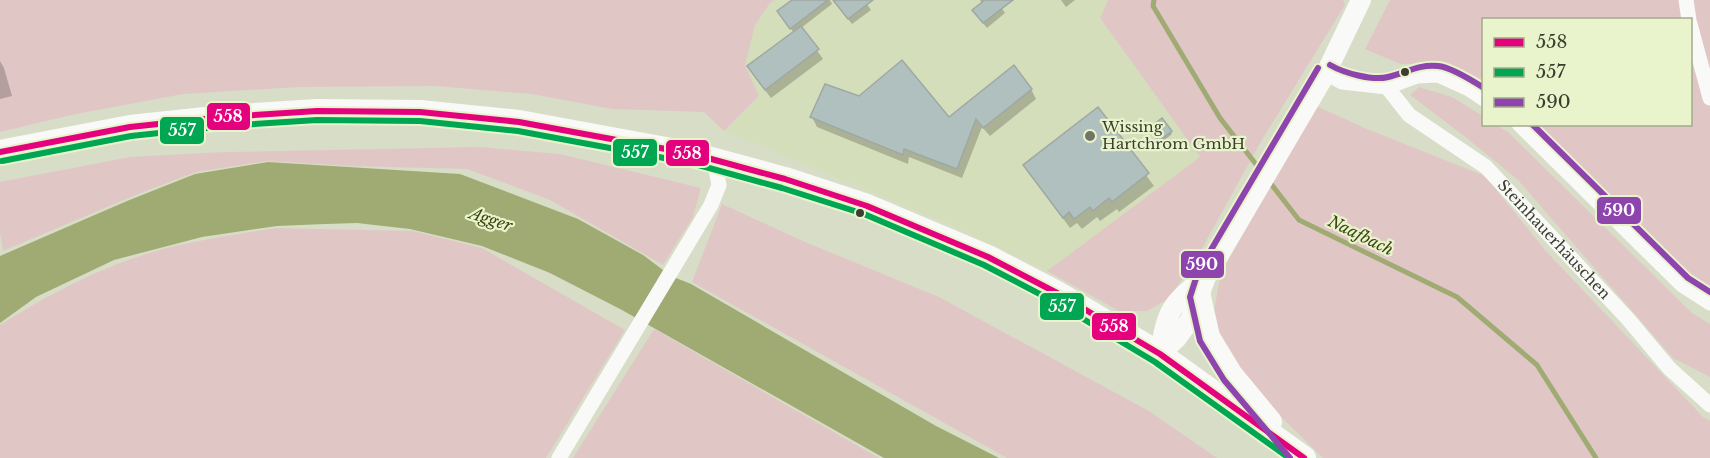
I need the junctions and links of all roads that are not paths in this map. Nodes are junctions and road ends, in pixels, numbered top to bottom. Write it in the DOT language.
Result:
graph roads {
  1 [pos="1361,0"];
  2 [pos="1686,0"];
  3 [pos="1689,18"];
  4 [pos="1692,30"];
  5 [pos="1326,73"];
  6 [pos="1387,87"];
  7 [pos="1482,98"];
  8 [pos="1710,99"];
  9 [pos="1521,126"];
  10 [pos="0,152"];
  11 [pos="714,159"];
  12 [pos="1202,287"];
  13 [pos="1710,303"];
  14 [pos="1160,354"];
  15 [pos="1710,405"];
  16 [pos="1297,452"];
  17 [pos="559,458"];
  1 -- 5 [label="street"];
  2 -- 3 [label="street"];
  4 -- 8 [label="street"];
  5 -- 6 [label="street"];
  5 -- 12 [label="street"];
  6 -- 7 [label="street"];
  6 -- 15 [label="street, Steinhauerhäuschen"];
  9 -- 13 [label="street"];
  10 -- 11 [label="main road"];
  11 -- 14 [label="main road"];
  11 -- 17 [label="street"];
  12 -- 14 [label="street"];
  12 -- 16 [label="main road"];
  14 -- 16 [label="main road"];
}
